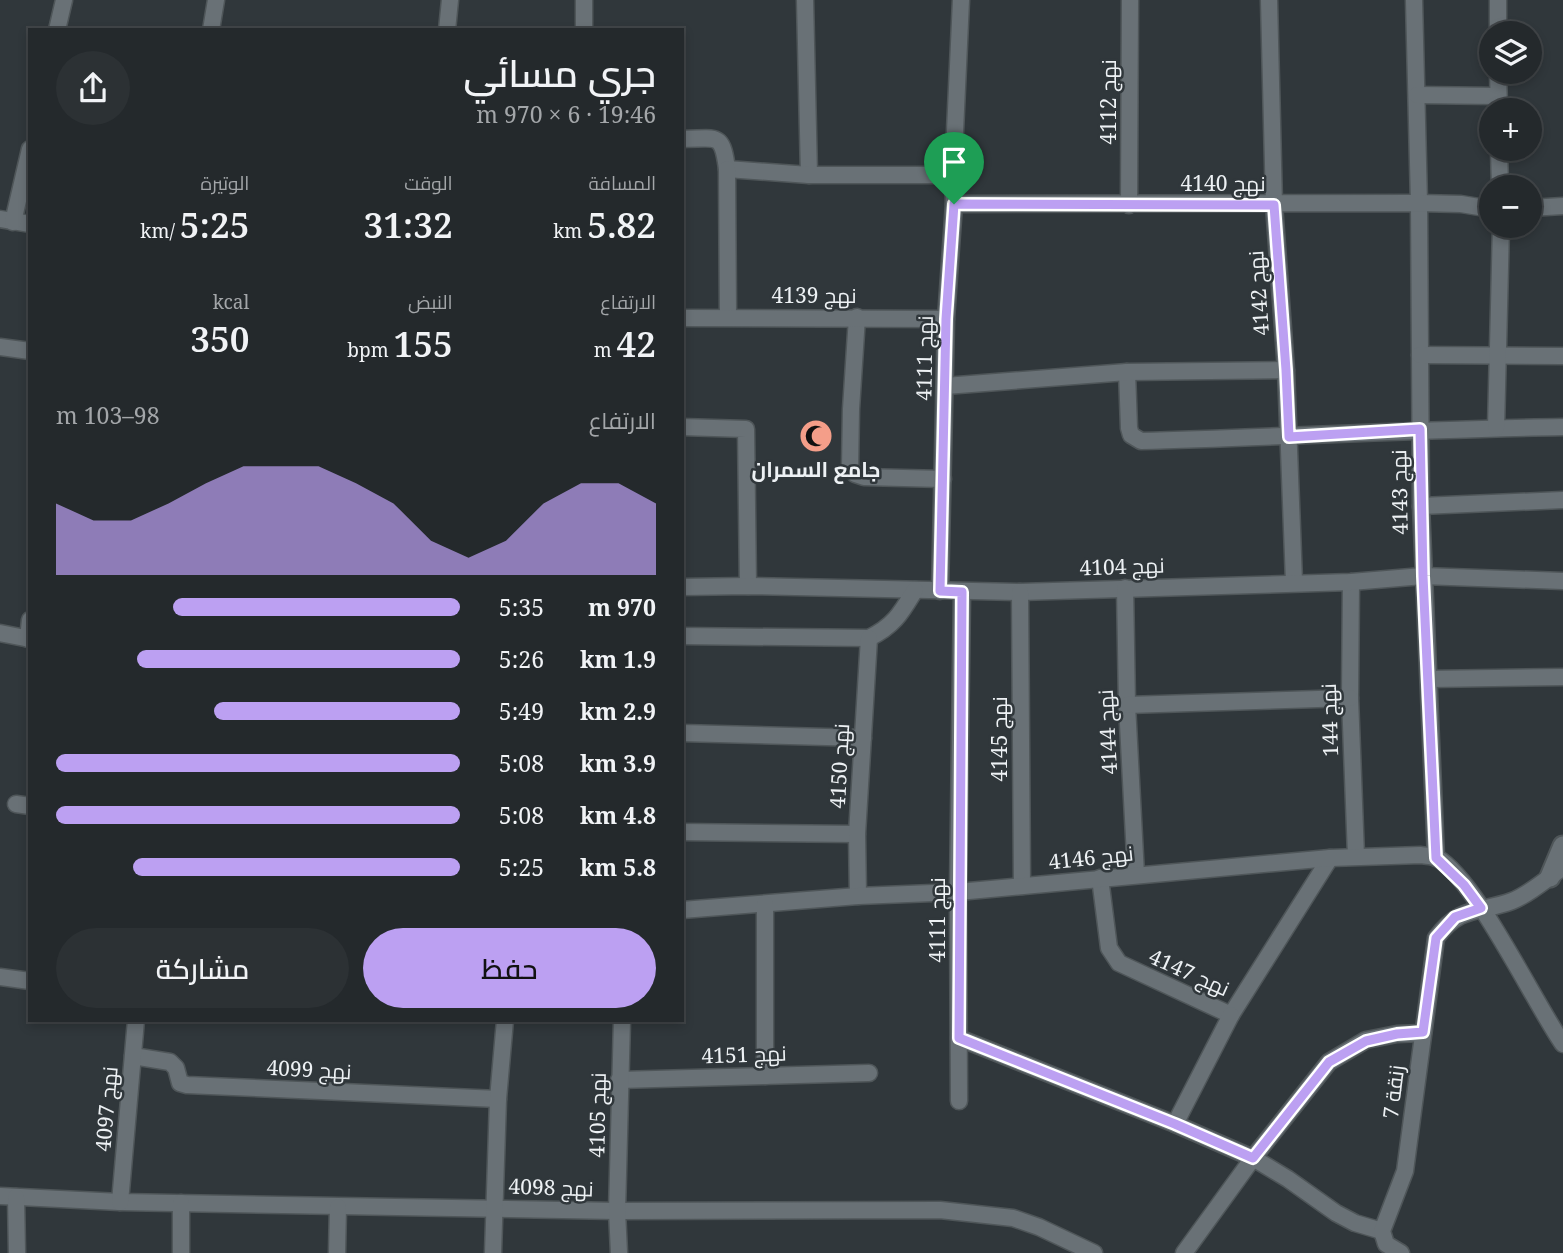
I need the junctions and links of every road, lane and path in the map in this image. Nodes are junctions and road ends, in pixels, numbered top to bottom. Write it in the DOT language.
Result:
graph roads {
  1 [pos="64,0"];
  2 [pos="216,0"];
  3 [pos="450,0"];
  4 [pos="584,0"];
  5 [pos="805,0"];
  6 [pos="961,0"];
  7 [pos="1130,0"];
  8 [pos="1269,0"];
  9 [pos="1414,0"];
  10 [pos="1498,0"];
  11 [pos="1498,21"];
  12 [pos="57,28"];
  13 [pos="211,28"];
  14 [pos="447,28"];
  15 [pos="584,28"];
  16 [pos="1417,95"];
  17 [pos="1479,101"];
  18 [pos="684,139"];
  19 [pos="28,158"];
  20 [pos="727,169"];
  21 [pos="808,175"];
  22 [pos="953,175"];
  23 [pos="1419,203"];
  24 [pos="954,204"];
  25 [pos="1129,205"];
  26 [pos="1274,205"];
  27 [pos="1563,206"];
  28 [pos="1479,207"];
  29 [pos="1542,207"];
  30 [pos="14,222"];
  31 [pos="1500,238"];
  32 [pos="728,317"];
  33 [pos="857,317"];
  34 [pos="684,318"];
  35 [pos="946,319"];
  36 [pos="0,347"];
  37 [pos="28,351"];
  38 [pos="1420,355"];
  39 [pos="1499,356"];
  40 [pos="1563,356"];
  41 [pos="1286,370"];
  42 [pos="1127,372"];
  43 [pos="945,386"];
  44 [pos="684,427"];
  45 [pos="1563,427"];
  46 [pos="1496,428"];
  47 [pos="1420,429"];
  48 [pos="1289,437"];
  49 [pos="943,479"];
  50 [pos="1563,500"];
  51 [pos="1421,506"];
  52 [pos="1423,576"];
  53 [pos="1563,581"];
  54 [pos="1294,582"];
  55 [pos="1351,582"];
  56 [pos="748,586"];
  57 [pos="684,587"];
  58 [pos="1125,588"];
  59 [pos="915,590"];
  60 [pos="940,591"];
  61 [pos="962,592"];
  62 [pos="1020,592"];
  63 [pos="0,633"];
  64 [pos="684,636"];
  65 [pos="869,638"];
  66 [pos="28,639"];
  67 [pos="1563,677"];
  68 [pos="1429,679"];
  69 [pos="1350,698"];
  70 [pos="1127,705"];
  71 [pos="684,733"];
  72 [pos="863,738"];
  73 [pos="684,832"];
  74 [pos="858,834"];
  75 [pos="1563,846"];
  76 [pos="1356,856"];
  77 [pos="1330,858"];
  78 [pos="1436,858"];
  79 [pos="1556,872"];
  80 [pos="1136,874"];
  81 [pos="1100,878"];
  82 [pos="1022,886"];
  83 [pos="958,891"];
  84 [pos="858,896"];
  85 [pos="765,904"];
  86 [pos="1481,908"];
  87 [pos="684,910"];
  88 [pos="0,977"];
  89 [pos="28,981"];
  90 [pos="1231,1015"];
  91 [pos="136,1022"];
  92 [pos="505,1022"];
  93 [pos="622,1022"];
  94 [pos="1558,1025"];
  95 [pos="1423,1032"];
  96 [pos="959,1038"];
  97 [pos="1563,1044"];
  98 [pos="133,1056"];
  99 [pos="869,1073"];
  100 [pos="765,1076"];
  101 [pos="619,1080"];
  102 [pos="498,1099"];
  103 [pos="959,1101"];
  104 [pos="1175,1124"];
  105 [pos="1253,1158"];
  106 [pos="8,1196"];
  107 [pos="120,1202"];
  108 [pos="181,1203"];
  109 [pos="338,1207"];
  110 [pos="494,1208"];
  111 [pos="617,1211"];
  112 [pos="1382,1231"];
  113 [pos="16,1253"];
  114 [pos="181,1253"];
  115 [pos="337,1253"];
  116 [pos="493,1253"];
  117 [pos="619,1253"];
  118 [pos="1094,1253"];
  119 [pos="1184,1253"];
  120 [pos="1401,1253"];
  1 -- 12 [label="street"];
  2 -- 13 [label="street"];
  3 -- 14 [label="street"];
  4 -- 15 [label="street"];
  5 -- 21 [label="street"];
  6 -- 22 [label="street, نهج 4111"];
  7 -- 25 [label="street, نهج 4112"];
  8 -- 26 [label="street, نهج 4142"];
  9 -- 16 [label="street, نهج 4143"];
  10 -- 11 [label="street"];
  16 -- 17 [label="street"];
  16 -- 23 [label="street, نهج 4143"];
  18 -- 20 [label="street"];
  19 -- 30 [label="street"];
  20 -- 21 [label="street"];
  20 -- 32 [label="street"];
  21 -- 22 [label="street"];
  22 -- 24 [label="street, نهج 4111"];
  23 -- 26 [label="street, نهج 4140"];
  23 -- 28 [label="street, نهج 4140"];
  23 -- 38 [label="street, نهج 4143"];
  24 -- 25 [label="street, نهج 4140"];
  24 -- 35 [label="street, نهج 4111"];
  25 -- 26 [label="street, نهج 4140"];
  26 -- 41 [label="street, نهج 4142"];
  27 -- 29 [label="street"];
  31 -- 39 [label="street"];
  32 -- 33 [label="street, نهج 4139"];
  32 -- 34 [label="street, نهج 4139"];
  33 -- 35 [label="street, نهج 4139"];
  33 -- 49 [label="street"];
  35 -- 43 [label="street, نهج 4111"];
  36 -- 37 [label="street"];
  38 -- 39 [label="street"];
  38 -- 47 [label="street, نهج 4143"];
  39 -- 40 [label="street"];
  39 -- 46 [label="street"];
  41 -- 42 [label="street"];
  41 -- 48 [label="street, نهج 4142"];
  42 -- 43 [label="street"];
  42 -- 48 [label="street"];
  43 -- 49 [label="street, نهج 4111"];
  44 -- 56 [label="street"];
  45 -- 46 [label="street"];
  46 -- 47 [label="street"];
  47 -- 48 [label="street"];
  47 -- 51 [label="street, نهج 4143"];
  48 -- 54 [label="street, نهج 4142"];
  49 -- 60 [label="street, نهج 4111"];
  50 -- 51 [label="street"];
  51 -- 52 [label="street, نهج 4143"];
  52 -- 53 [label="street, نهج 4104"];
  52 -- 55 [label="street, نهج 4104"];
  52 -- 68 [label="street, نهج 4143"];
  54 -- 55 [label="street, نهج 4104"];
  54 -- 58 [label="street, نهج 4104"];
  55 -- 69 [label="street, نهج 144"];
  56 -- 57 [label="street, نهج 4104"];
  56 -- 59 [label="street, نهج 4104"];
  58 -- 62 [label="street, نهج 4104"];
  58 -- 70 [label="street, نهج 4144"];
  59 -- 60 [label="street, نهج 4104"];
  59 -- 65 [label="street"];
  60 -- 61 [label="street, نهج 4104"];
  61 -- 62 [label="street, نهج 4104"];
  61 -- 83 [label="street, نهج 4111"];
  62 -- 82 [label="street, نهج 4145"];
  63 -- 66 [label="street"];
  64 -- 65 [label="street"];
  65 -- 72 [label="street, نهج 4150"];
  67 -- 68 [label="street"];
  68 -- 78 [label="street, نهج 4143"];
  69 -- 70 [label="street"];
  69 -- 76 [label="street, نهج 144"];
  70 -- 80 [label="street, نهج 4144"];
  71 -- 72 [label="street"];
  72 -- 74 [label="street, نهج 4150"];
  73 -- 74 [label="street"];
  74 -- 84 [label="street, نهج 4150"];
  75 -- 79 [label="street"];
  76 -- 77 [label="street, نهج 4146"];
  76 -- 78 [label="street, نهج 4146"];
  77 -- 80 [label="street, نهج 4146"];
  77 -- 90 [label="street, نهج 4147"];
  78 -- 86 [label="street"];
  79 -- 86 [label="street, زنقة 7"];
  80 -- 81 [label="street, نهج 4146"];
  81 -- 82 [label="street, نهج 4146"];
  81 -- 90 [label="street, نهج 4147"];
  82 -- 83 [label="street, نهج 4146"];
  83 -- 84 [label="street, نهج 4146"];
  83 -- 96 [label="street, نهج 4111"];
  84 -- 85 [label="street, نهج 4146"];
  85 -- 87 [label="street, نهج 4146"];
  85 -- 100 [label="street"];
  86 -- 94 [label="street"];
  86 -- 95 [label="street, زنقة 7"];
  88 -- 89 [label="street"];
  90 -- 104 [label="street"];
  91 -- 98 [label="street, نهج 4097"];
  92 -- 102 [label="street"];
  93 -- 101 [label="street, نهج 4105"];
  94 -- 97 [label="street"];
  95 -- 105 [label="street"];
  95 -- 112 [label="street, زنقة 7"];
  96 -- 103 [label="street, نهج 4111"];
  96 -- 104 [label="street"];
  98 -- 102 [label="street, نهج 4099"];
  98 -- 107 [label="street, نهج 4097"];
  99 -- 100 [label="street, نهج 4151"];
  100 -- 101 [label="street, نهج 4151"];
  101 -- 111 [label="street, نهج 4105"];
  102 -- 110 [label="street"];
  104 -- 105 [label="street"];
  105 -- 112 [label="street"];
  105 -- 119 [label="street"];
  106 -- 107 [label="street, نهج 4098"];
  106 -- 113 [label="street"];
  107 -- 108 [label="street, نهج 4098"];
  108 -- 109 [label="street, نهج 4098"];
  108 -- 114 [label="street"];
  109 -- 110 [label="street, نهج 4098"];
  109 -- 115 [label="street"];
  110 -- 111 [label="street, نهج 4098"];
  110 -- 116 [label="street"];
  111 -- 117 [label="street, نهج 4105"];
  111 -- 118 [label="street, نهج 4098"];
  112 -- 120 [label="street"];
}
